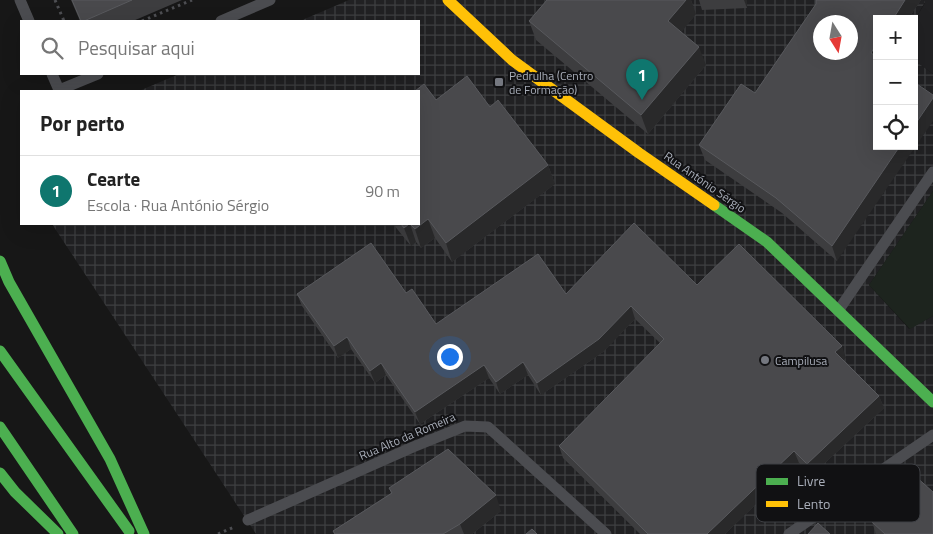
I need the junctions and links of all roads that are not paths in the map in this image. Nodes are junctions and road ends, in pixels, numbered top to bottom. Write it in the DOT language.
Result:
graph roads {
  1 [pos="20,0"];
  2 [pos="270,0"];
  3 [pos="448,0"];
  4 [pos="29,20"];
  5 [pos="223,20"];
  6 [pos="52,75"];
  7 [pos="96,75"];
  8 [pos="60,90"];
  9 [pos="60,90"];
  10 [pos="933,172"];
  11 [pos="0,261"];
  12 [pos="838,311"];
  13 [pos="0,351"];
  14 [pos="933,402"];
  15 [pos="0,426"];
  16 [pos="933,435"];
  17 [pos="891,464"];
  18 [pos="0,473"];
  19 [pos="248,520"];
  20 [pos="806,522"];
  21 [pos="58,534"];
  22 [pos="73,534"];
  23 [pos="132,534"];
  24 [pos="144,534"];
  25 [pos="606,534"];
  26 [pos="789,534"];
  1 -- 4 [label="lane"];
  2 -- 5 [label="lane"];
  3 -- 12 [label="main road, Rua António Sérgio"];
  6 -- 9 [label="lane"];
  7 -- 8 [label="lane"];
  10 -- 12 [label="lane"];
  11 -- 24 [label="main road"];
  12 -- 14 [label="main road, Rua António Sérgio"];
  13 -- 23 [label="main road"];
  15 -- 22 [label="main road"];
  16 -- 17 [label="lane"];
  18 -- 21 [label="main road"];
  19 -- 25 [label="lane, Rua Alto da Romeira"];
  20 -- 26 [label="lane"];
}
